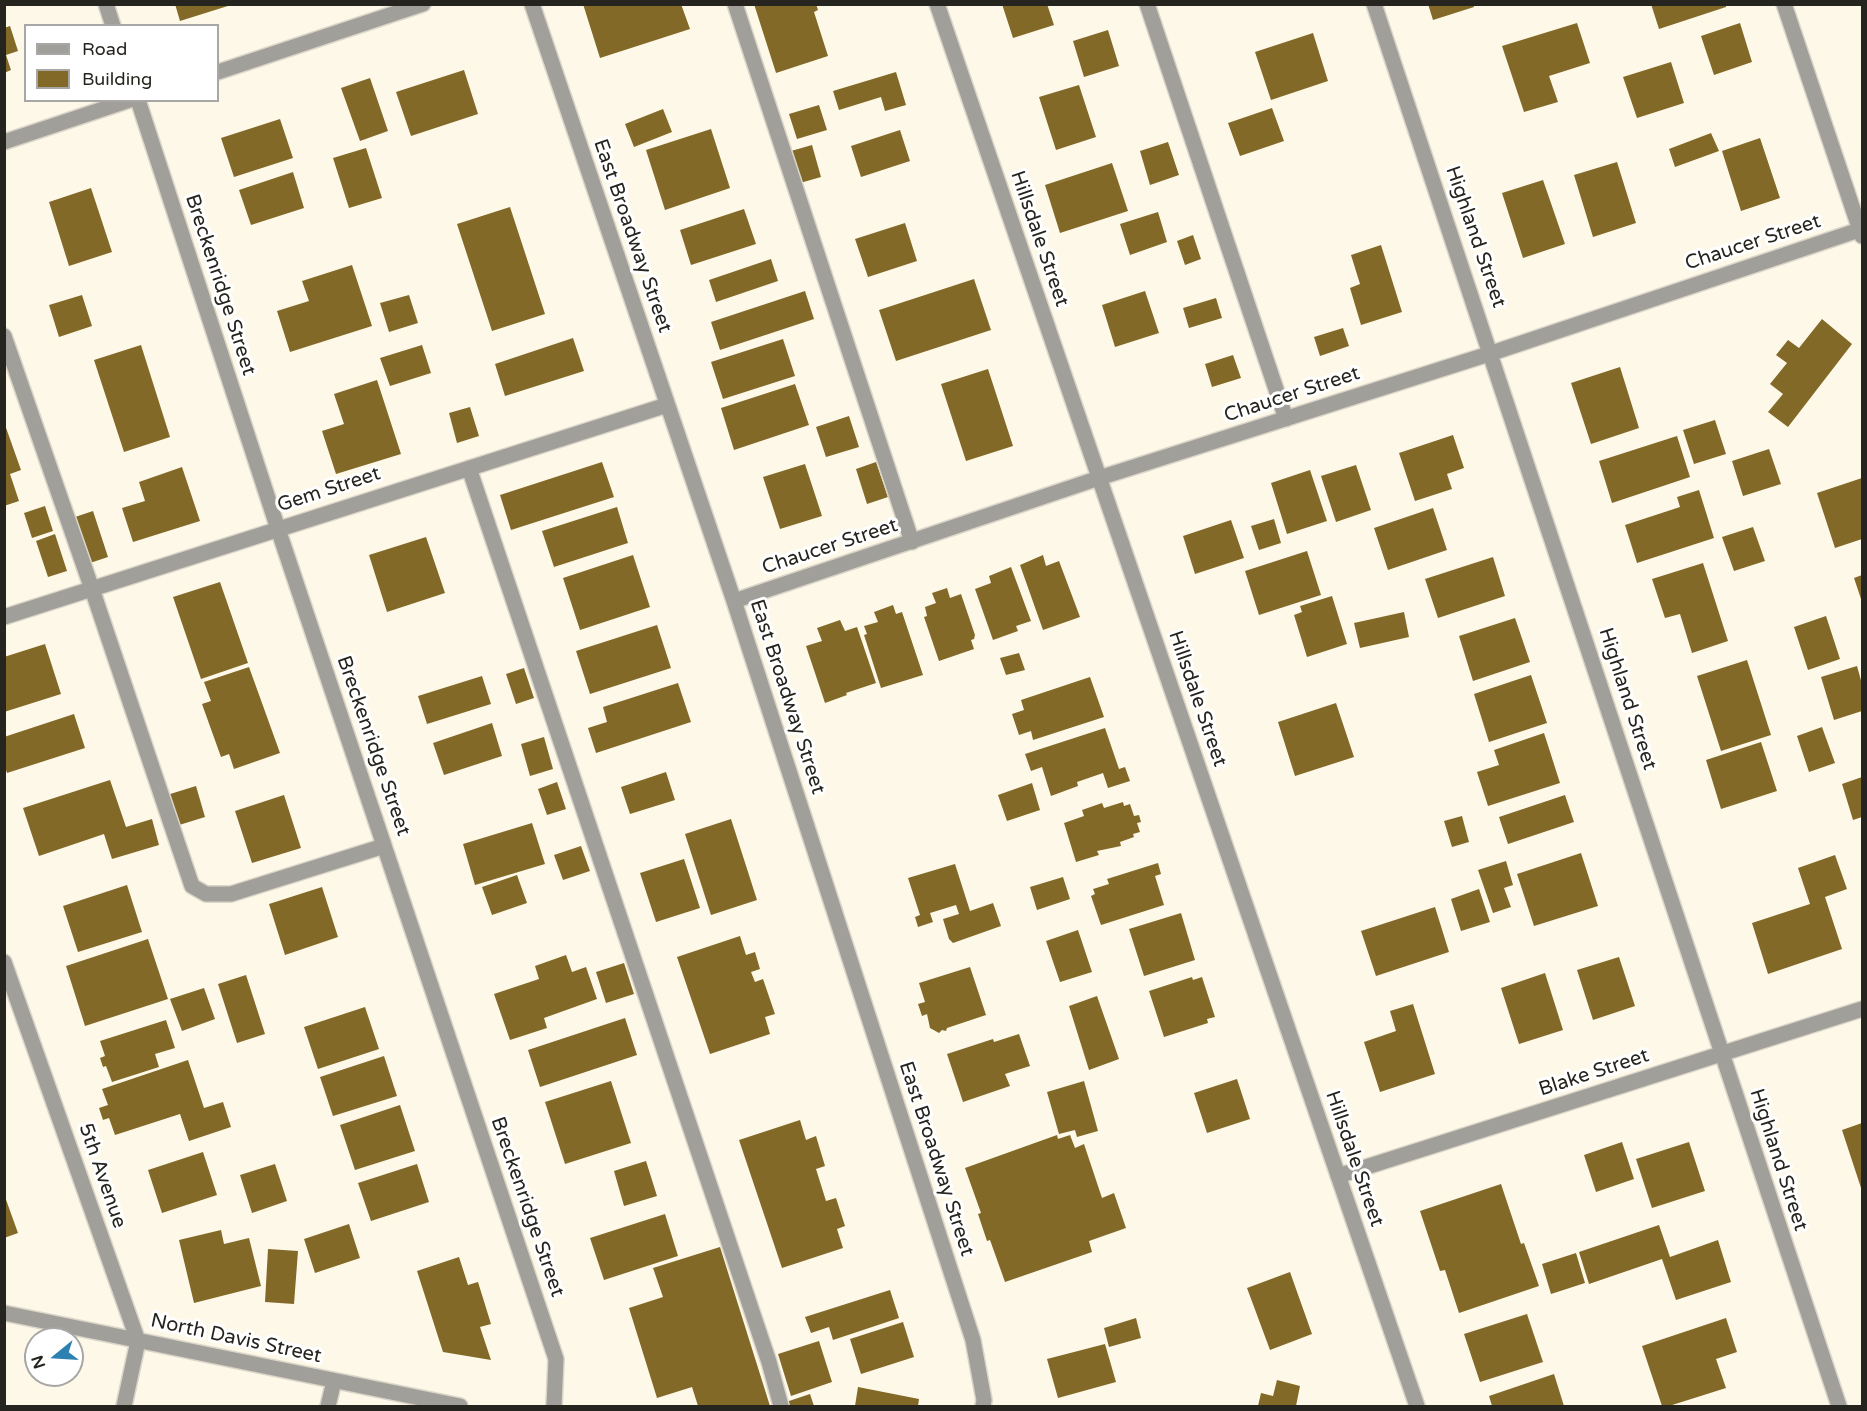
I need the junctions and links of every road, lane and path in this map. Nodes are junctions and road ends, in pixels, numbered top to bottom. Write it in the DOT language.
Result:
graph roads {
  1 [pos="106,4"];
  2 [pos="423,4"];
  3 [pos="532,4"];
  4 [pos="735,4"];
  5 [pos="937,4"];
  6 [pos="1147,4"];
  7 [pos="1374,4"];
  8 [pos="1784,4"];
  9 [pos="112,24"];
  10 [pos="219,72"];
  11 [pos="124,102"];
  12 [pos="139,102"];
  13 [pos="4,142"];
  14 [pos="1862,232"];
  15 [pos="4,336"];
  16 [pos="1492,353"];
  17 [pos="667,405"];
  18 [pos="1286,419"];
  19 [pos="469,468"];
  20 [pos="1099,478"];
  21 [pos="278,529"];
  22 [pos="912,542"];
  23 [pos="92,589"];
  24 [pos="734,601"];
  25 [pos="4,617"];
  26 [pos="384,846"];
  27 [pos="4,962"];
  28 [pos="1863,1009"];
  29 [pos="1721,1054"];
  30 [pos="1338,1176"];
  31 [pos="4,1313"];
  32 [pos="138,1341"];
  33 [pos="334,1381"];
  34 [pos="124,1407"];
  35 [pos="328,1407"];
  36 [pos="460,1407"];
  37 [pos="554,1407"];
  38 [pos="781,1407"];
  39 [pos="983,1407"];
  40 [pos="1417,1407"];
  41 [pos="1839,1407"];
  1 -- 9 [label="street"];
  2 -- 10 [label="street"];
  3 -- 17 [label="street, East Broadway Street"];
  4 -- 22 [label="street"];
  5 -- 20 [label="street, Hillsdale Street"];
  6 -- 18 [label="street"];
  7 -- 16 [label="street, Highland Street"];
  8 -- 14 [label="street"];
  11 -- 13 [label="street"];
  12 -- 21 [label="street, Breckenridge Street"];
  14 -- 16 [label="street, Chaucer Street"];
  15 -- 23 [label="street"];
  16 -- 18 [label="street, Chaucer Street"];
  16 -- 29 [label="street, Highland Street"];
  17 -- 19 [label="street, Gem Street"];
  17 -- 24 [label="street, East Broadway Street"];
  18 -- 20 [label="street, Chaucer Street"];
  19 -- 21 [label="street, Gem Street"];
  19 -- 38 [label="street"];
  20 -- 22 [label="street, Chaucer Street"];
  20 -- 30 [label="street, Hillsdale Street"];
  21 -- 23 [label="street, Gem Street"];
  21 -- 26 [label="street, Breckenridge Street"];
  22 -- 24 [label="street, Chaucer Street"];
  23 -- 25 [label="street, Gem Street"];
  23 -- 26 [label="street"];
  24 -- 39 [label="street, East Broadway Street"];
  26 -- 37 [label="street, Breckenridge Street"];
  27 -- 32 [label="street, 5th Avenue"];
  28 -- 29 [label="street, Blake Street"];
  29 -- 30 [label="street, Blake Street"];
  29 -- 41 [label="street, Highland Street"];
  30 -- 40 [label="street, Hillsdale Street"];
  31 -- 32 [label="street, North Davis Street"];
  32 -- 33 [label="street, North Davis Street"];
  32 -- 34 [label="street"];
  33 -- 35 [label="street"];
  33 -- 36 [label="street, North Davis Street"];
}
